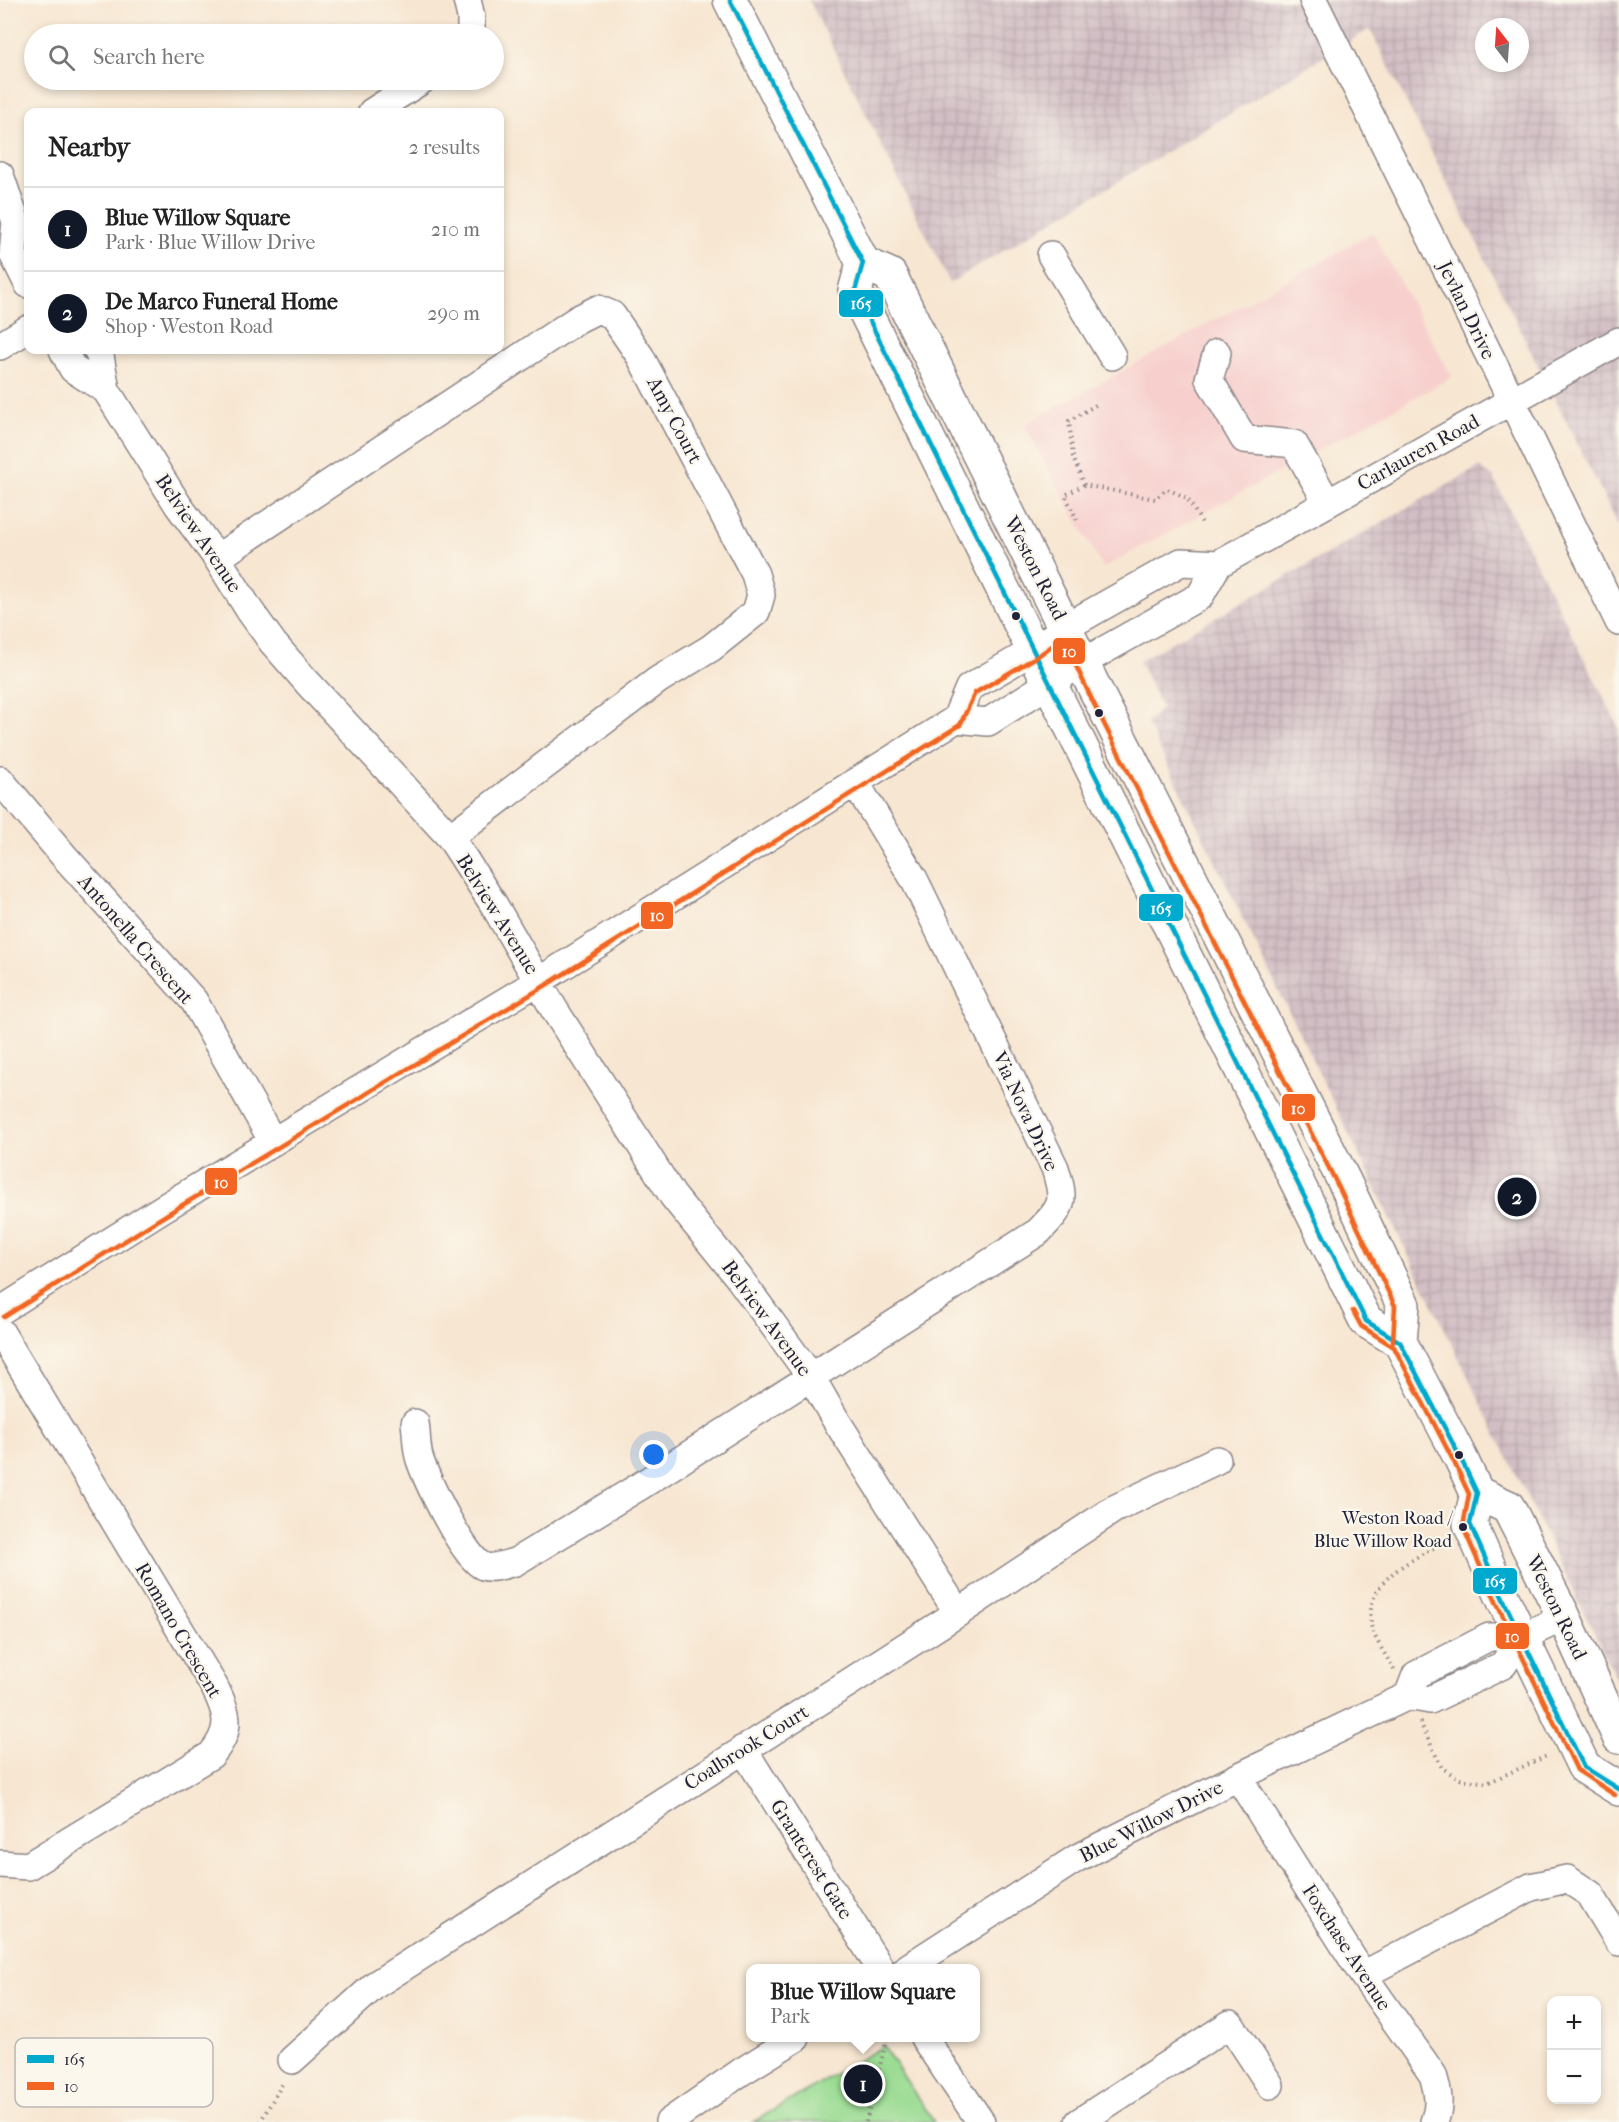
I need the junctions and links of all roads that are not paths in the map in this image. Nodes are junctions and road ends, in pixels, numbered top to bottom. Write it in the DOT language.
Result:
graph roads {
  1 [pos="467,0"];
  2 [pos="729,0"];
  3 [pos="1313,0"];
  4 [pos="471,24"];
  5 [pos="406,90"];
  6 [pos="378,108"];
  7 [pos="0,175"];
  8 [pos="22,228"];
  9 [pos="1051,255"];
  10 [pos="863,263"];
  11 [pos="24,276"];
  12 [pos="24,331"];
  13 [pos="1619,341"];
  14 [pos="0,346"];
  15 [pos="1218,353"];
  16 [pos="65,354"];
  17 [pos="99,354"];
  18 [pos="1112,356"];
  19 [pos="106,390"];
  20 [pos="1512,401"];
  21 [pos="1327,502"];
  22 [pos="217,558"];
  23 [pos="1218,564"];
  24 [pos="1619,622"];
  25 [pos="1066,627"];
  26 [pos="1034,650"];
  27 [pos="1083,662"];
  28 [pos="1050,684"];
  29 [pos="956,719"];
  30 [pos="0,780"];
  31 [pos="855,782"];
  32 [pos="450,837"];
  33 [pos="539,981"];
  34 [pos="273,1142"];
  35 [pos="0,1311"];
  36 [pos="0,1331"];
  37 [pos="1400,1342"];
  38 [pos="811,1377"];
  39 [pos="416,1423"];
  40 [pos="1217,1460"];
  41 [pos="1477,1493"];
  42 [pos="958,1612"];
  43 [pos="1564,1617"];
  44 [pos="1522,1636"];
  45 [pos="1619,1737"];
  46 [pos="743,1749"];
  47 [pos="1238,1777"];
  48 [pos="1618,1785"];
  49 [pos="0,1864"];
  50 [pos="1619,1942"];
  51 [pos="877,1964"];
  52 [pos="913,1964"];
  53 [pos="1363,1975"];
  54 [pos="788,2042"];
  55 [pos="927,2042"];
  56 [pos="292,2060"];
  57 [pos="1270,2085"];
  58 [pos="678,2120"];
  59 [pos="981,2122"];
  60 [pos="1079,2122"];
  61 [pos="1434,2122"];
  1 -- 4 [label="street"];
  2 -- 10 [label="main road"];
  3 -- 20 [label="street, Jevlan Drive"];
  5 -- 6 [label="street"];
  7 -- 8 [label="street"];
  8 -- 11 [label="street"];
  9 -- 18 [label="street"];
  10 -- 25 [label="main road, Weston Road"];
  10 -- 26 [label="main road, Weston Road"];
  12 -- 14 [label="street"];
  13 -- 20 [label="street, Carlauren Road"];
  15 -- 21 [label="street"];
  16 -- 19 [label="street, Belview Avenue"];
  17 -- 19 [label="street, Belview Avenue"];
  19 -- 22 [label="street, Belview Avenue"];
  20 -- 21 [label="street, Carlauren Road"];
  20 -- 24 [label="street, Jevlan Drive"];
  21 -- 23 [label="street, Carlauren Road"];
  22 -- 32 [label="street, Belview Avenue"];
  22 -- 32 [label="street, Amy Court"];
  23 -- 25 [label="street"];
  23 -- 27 [label="street"];
  25 -- 26 [label="street"];
  25 -- 27 [label="main road, Weston Road"];
  26 -- 28 [label="main road, Weston Road"];
  26 -- 29 [label="street"];
  27 -- 28 [label="street"];
  27 -- 37 [label="main road, Weston Road"];
  28 -- 29 [label="street"];
  28 -- 37 [label="main road, Weston Road"];
  29 -- 31 [label="street"];
  30 -- 34 [label="street, Antonella Crescent"];
  31 -- 33 [label="street"];
  31 -- 38 [label="street, Via Nova Drive"];
  32 -- 33 [label="street, Belview Avenue"];
  33 -- 34 [label="street"];
  33 -- 38 [label="street, Belview Avenue"];
  34 -- 35 [label="street"];
  36 -- 49 [label="street, Romano Crescent"];
  37 -- 41 [label="main road"];
  38 -- 39 [label="street"];
  38 -- 42 [label="street, Belview Avenue"];
  40 -- 42 [label="street, Coalbrook Court"];
  41 -- 43 [label="main road, Weston Road"];
  41 -- 44 [label="main road"];
  42 -- 46 [label="street, Coalbrook Court"];
  43 -- 44 [label="street, Blue Willow Drive"];
  43 -- 45 [label="main road, Weston Road"];
  44 -- 47 [label="street, Blue Willow Drive"];
  44 -- 48 [label="main road"];
  46 -- 51 [label="street, Grantcrest Gate"];
  46 -- 56 [label="street, Coalbrook Court"];
  47 -- 52 [label="street, Blue Willow Drive"];
  47 -- 53 [label="street, Foxchase Avenue"];
  50 -- 53 [label="street"];
  53 -- 61 [label="street, Foxchase Avenue"];
  54 -- 58 [label="street"];
  55 -- 59 [label="street"];
  57 -- 60 [label="street"];
}
